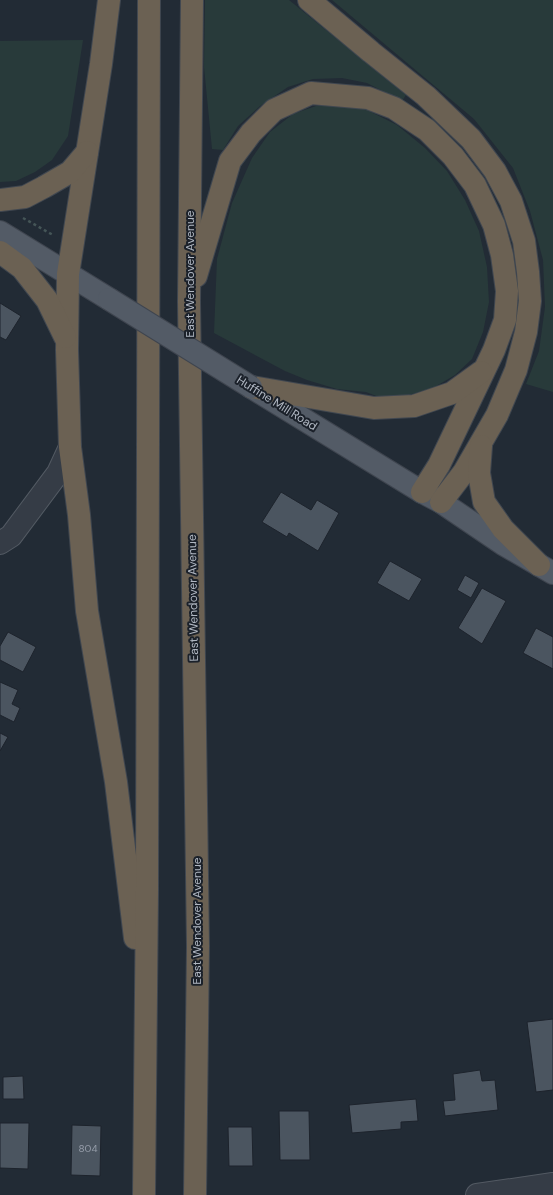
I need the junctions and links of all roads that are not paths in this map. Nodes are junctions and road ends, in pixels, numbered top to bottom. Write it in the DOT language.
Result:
graph roads {
  1 [pos="109,0"];
  2 [pos="149,0"];
  3 [pos="192,0"];
  4 [pos="309,0"];
  5 [pos="87,152"];
  6 [pos="0,200"];
  7 [pos="0,232"];
  8 [pos="0,252"];
  9 [pos="68,274"];
  10 [pos="189,302"];
  11 [pos="67,342"];
  12 [pos="485,369"];
  13 [pos="251,387"];
  14 [pos="481,442"];
  15 [pos="70,447"];
  16 [pos="432,497"];
  17 [pos="0,543"];
  18 [pos="546,569"];
  19 [pos="146,1030"];
  20 [pos="553,1184"];
  21 [pos="144,1195"];
  22 [pos="195,1195"];
  23 [pos="477,1195"];
  1 -- 5 [label="highway"];
  2 -- 19 [label="highway"];
  3 -- 10 [label="highway, East Wendover Avenue"];
  4 -- 14 [label="highway"];
  5 -- 6 [label="highway"];
  5 -- 9 [label="highway"];
  7 -- 9 [label="main road, Huffine Mill Road"];
  8 -- 11 [label="highway"];
  9 -- 11 [label="highway"];
  9 -- 13 [label="main road, Huffine Mill Road, bridge"];
  10 -- 12 [label="highway"];
  10 -- 22 [label="highway, East Wendover Avenue"];
  11 -- 15 [label="highway"];
  12 -- 13 [label="highway"];
  12 -- 16 [label="highway"];
  13 -- 16 [label="main road, Huffine Mill Road"];
  14 -- 16 [label="highway"];
  14 -- 18 [label="highway"];
  15 -- 17 [label="street"];
  15 -- 19 [label="highway"];
  16 -- 18 [label="main road, Huffine Mill Road"];
  19 -- 21 [label="highway"];
  20 -- 23 [label="street"];
}
